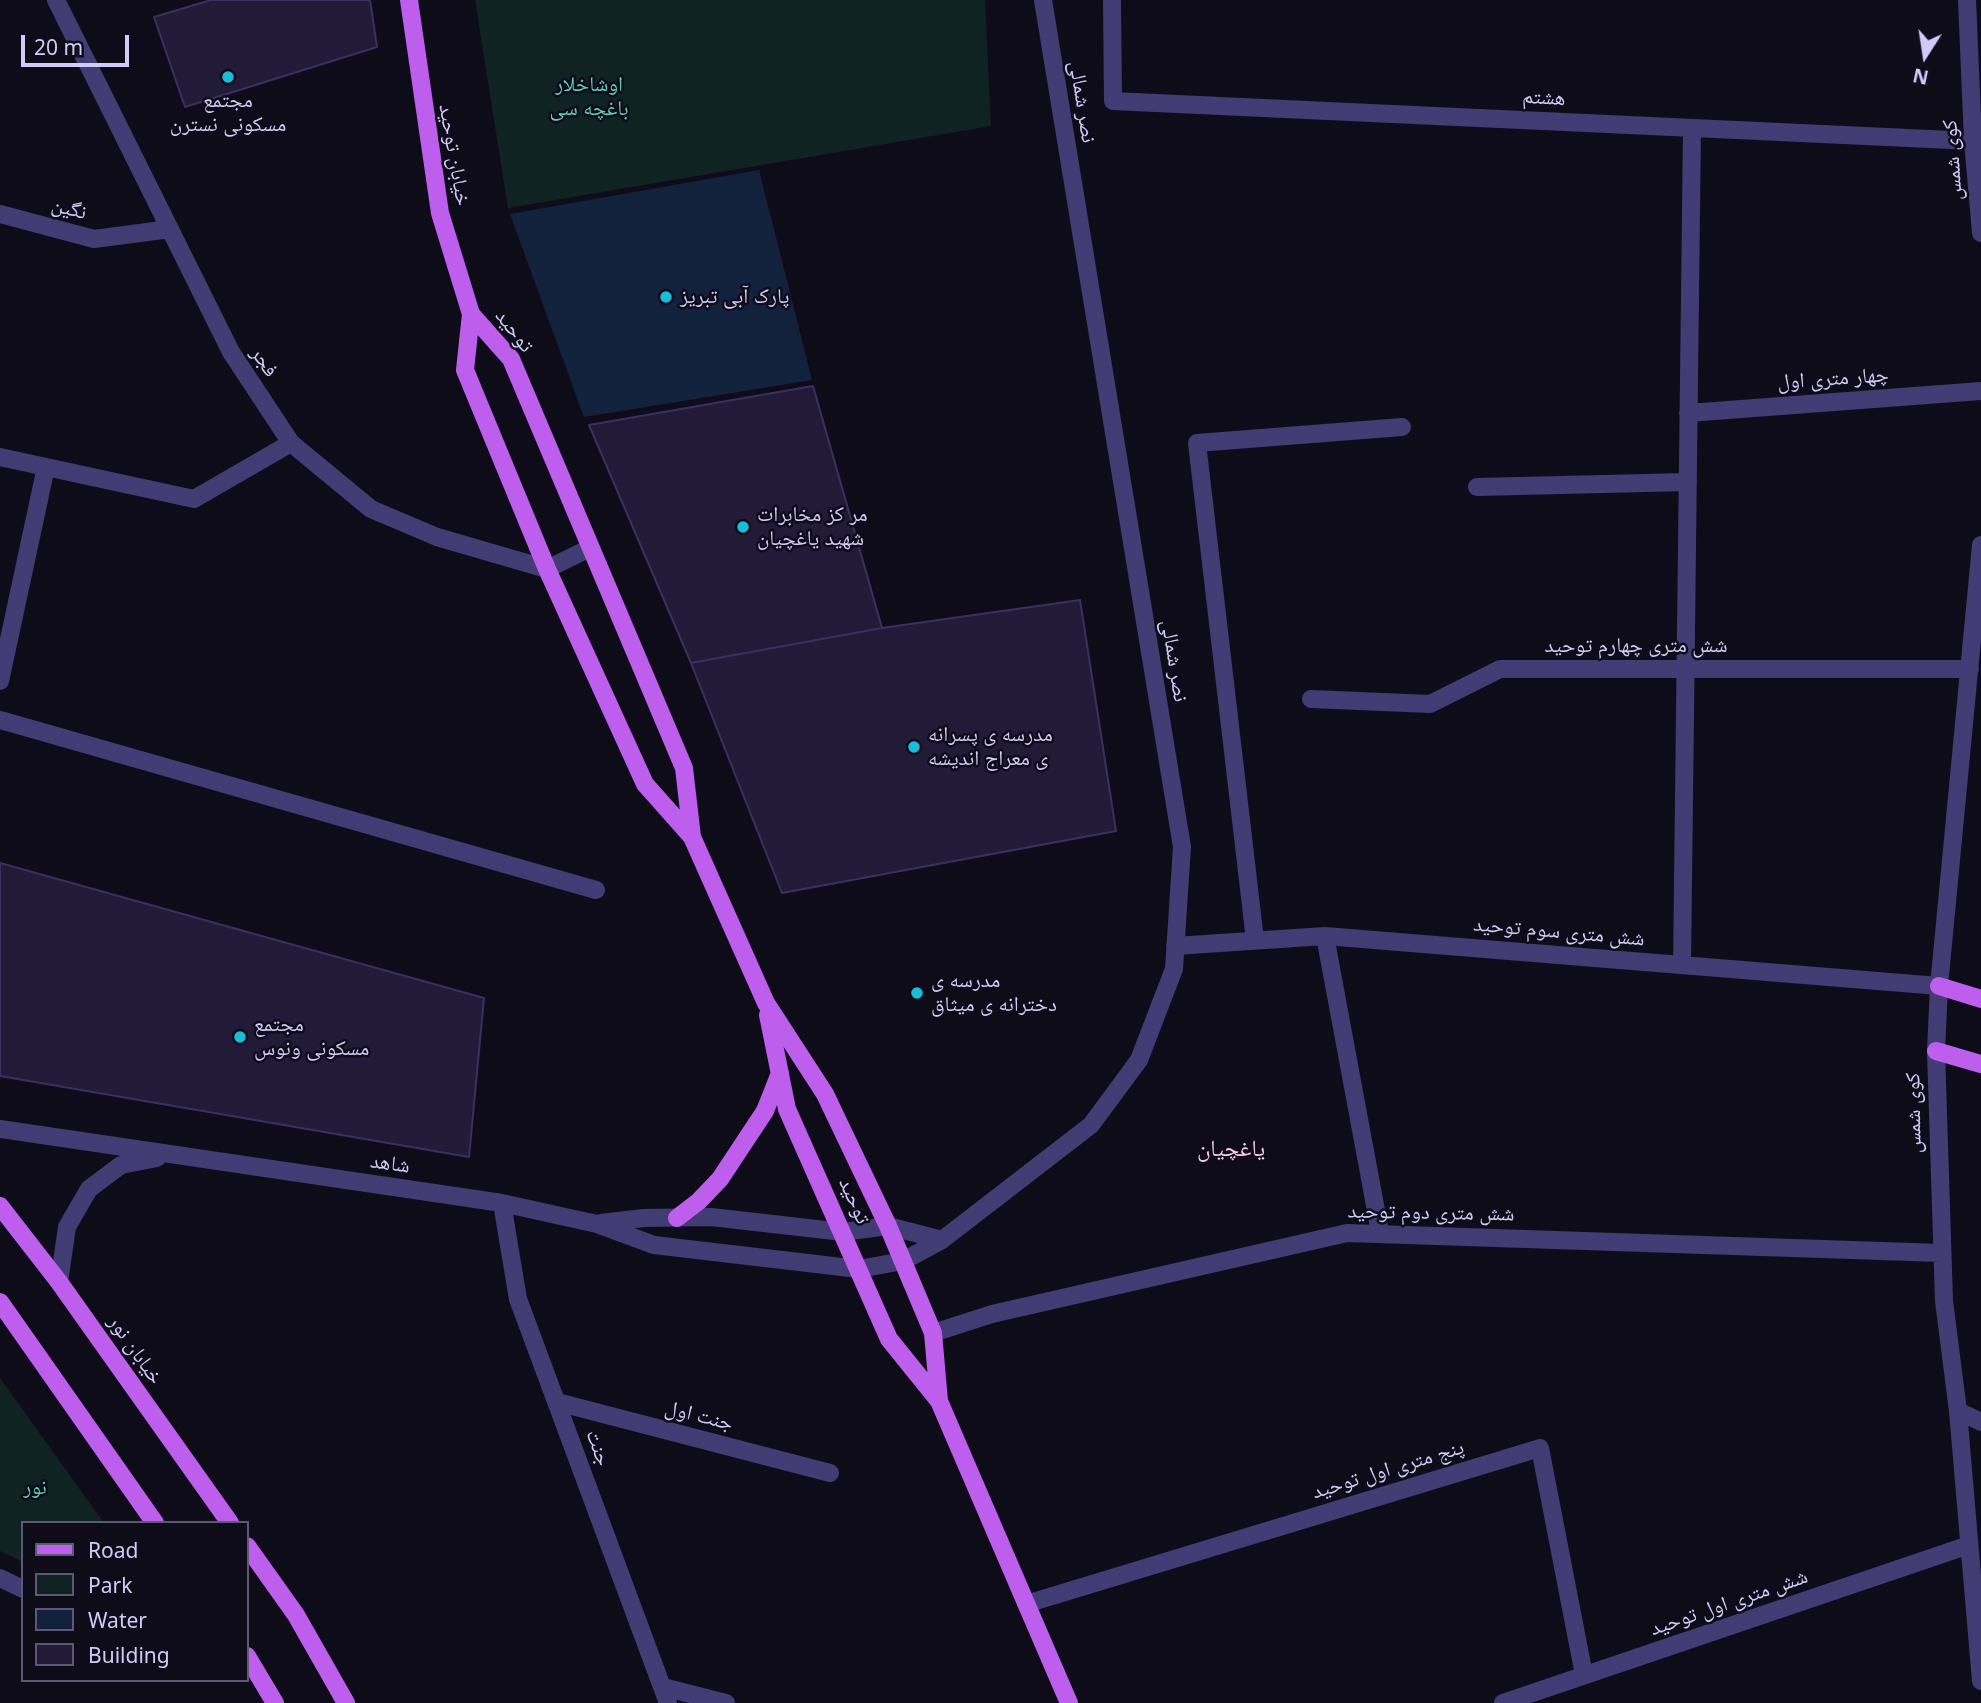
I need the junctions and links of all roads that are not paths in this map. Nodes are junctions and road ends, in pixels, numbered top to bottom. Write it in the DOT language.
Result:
graph roads {
  1 [pos="56,0"];
  2 [pos="409,0"];
  3 [pos="1044,0"];
  4 [pos="1112,0"];
  5 [pos="1967,0"];
  6 [pos="1977,120"];
  7 [pos="1692,128"];
  8 [pos="1973,141"];
  9 [pos="0,214"];
  10 [pos="170,229"];
  11 [pos="1981,233"];
  12 [pos="471,314"];
  13 [pos="1981,391"];
  14 [pos="1688,413"];
  15 [pos="1402,428"];
  16 [pos="291,443"];
  17 [pos="0,457"];
  18 [pos="46,467"];
  19 [pos="1688,482"];
  20 [pos="1478,487"];
  21 [pos="1981,545"];
  22 [pos="590,548"];
  23 [pos="547,569"];
  24 [pos="1686,669"];
  25 [pos="1970,669"];
  26 [pos="0,681"];
  27 [pos="1974,694"];
  28 [pos="1311,699"];
  29 [pos="0,720"];
  30 [pos="692,837"];
  31 [pos="596,890"];
  32 [pos="1325,936"];
  33 [pos="1255,940"];
  34 [pos="1175,946"];
  35 [pos="1682,965"];
  36 [pos="1939,986"];
  37 [pos="1981,999"];
  38 [pos="766,1003"];
  39 [pos="1936,1051"];
  40 [pos="1981,1064"];
  41 [pos="780,1073"];
  42 [pos="0,1129"];
  43 [pos="174,1155"];
  44 [pos="502,1203"];
  45 [pos="0,1206"];
  46 [pos="677,1217"];
  47 [pos="597,1224"];
  48 [pos="888,1226"];
  49 [pos="843,1232"];
  50 [pos="1380,1232"];
  51 [pos="942,1240"];
  52 [pos="1941,1253"];
  53 [pos="902,1261"];
  54 [pos="859,1269"];
  55 [pos="59,1283"];
  56 [pos="0,1302"];
  57 [pos="933,1333"];
  58 [pos="939,1401"];
  59 [pos="556,1402"];
  60 [pos="1958,1411"];
  61 [pos="1981,1422"];
  62 [pos="830,1473"];
  63 [pos="154,1521"];
  64 [pos="229,1521"];
  65 [pos="1969,1545"];
  66 [pos="248,1547"];
  67 [pos="0,1578"];
  68 [pos="21,1588"];
  69 [pos="1026,1604"];
  70 [pos="248,1658"];
  71 [pos="1584,1675"];
  72 [pos="1981,1681"];
  73 [pos="665,1695"];
  74 [pos="275,1703"];
  75 [pos="346,1703"];
  76 [pos="726,1703"];
  77 [pos="1069,1703"];
  78 [pos="1503,1703"];
  1 -- 10 [label="street, فجر"];
  2 -- 12 [label="main road, خیابان توحید"];
  3 -- 34 [label="street, نصر شمالی"];
  4 -- 7 [label="street, هشتم"];
  5 -- 6 [label="street, کوی شمس"];
  6 -- 8 [label="street, کوی شمس"];
  7 -- 8 [label="street, هشتم"];
  7 -- 14 [label="street"];
  8 -- 11 [label="street, کوی شمس"];
  9 -- 10 [label="street, نگین"];
  10 -- 16 [label="street, فجر"];
  12 -- 22 [label="main road, توحید"];
  12 -- 23 [label="main road, توحید"];
  13 -- 14 [label="street, چهار متری اول"];
  14 -- 19 [label="street"];
  15 -- 33 [label="street"];
  16 -- 18 [label="street"];
  16 -- 23 [label="street, فجر"];
  17 -- 18 [label="street"];
  18 -- 26 [label="street"];
  19 -- 20 [label="street"];
  19 -- 24 [label="street"];
  21 -- 25 [label="street, کوی شمس"];
  22 -- 23 [label="street"];
  22 -- 30 [label="main road, توحید"];
  23 -- 30 [label="main road, توحید"];
  24 -- 25 [label="street, شش متری چهارم توحید"];
  24 -- 28 [label="street, شش متری چهارم توحید"];
  24 -- 35 [label="street"];
  25 -- 27 [label="street, کوی شمس"];
  27 -- 36 [label="street, کوی شمس"];
  29 -- 31 [label="street"];
  30 -- 38 [label="main road, توحید"];
  32 -- 33 [label="street, شش متری سوم توحید"];
  32 -- 35 [label="street, شش متری سوم توحید"];
  32 -- 50 [label="street"];
  33 -- 34 [label="street, شش متری سوم توحید"];
  34 -- 51 [label="street, نصر شمالی"];
  35 -- 36 [label="street, شش متری سوم توحید"];
  36 -- 37 [label="main road"];
  36 -- 39 [label="street, کوی شمس"];
  38 -- 41 [label="main road, توحید"];
  38 -- 48 [label="main road, توحید"];
  39 -- 40 [label="main road"];
  39 -- 52 [label="street, کوی شمس"];
  41 -- 46 [label="main road"];
  41 -- 49 [label="main road, توحید"];
  42 -- 43 [label="street, شاهد"];
  43 -- 44 [label="street, شاهد"];
  43 -- 55 [label="street"];
  44 -- 47 [label="street, شاهد"];
  44 -- 59 [label="street, جنت"];
  45 -- 55 [label="main road, خیابان نور"];
  46 -- 47 [label="street, شاهد"];
  46 -- 49 [label="street, شاهد"];
  47 -- 54 [label="street, شاهد"];
  48 -- 49 [label="street, شاهد"];
  48 -- 51 [label="street"];
  48 -- 53 [label="main road, توحید"];
  49 -- 54 [label="main road, توحید"];
  50 -- 52 [label="street, شش متری دوم توحید"];
  50 -- 57 [label="street, شش متری دوم توحید"];
  51 -- 53 [label="street, نصر شمالی"];
  52 -- 60 [label="street, کوی شمس"];
  53 -- 54 [label="street, شاهد"];
  53 -- 57 [label="main road, توحید"];
  54 -- 58 [label="main road, توحید"];
  55 -- 64 [label="main road, خیابان نور"];
  56 -- 63 [label="main road"];
  57 -- 58 [label="main road, توحید"];
  58 -- 69 [label="main road, توحید"];
  59 -- 62 [label="street, جنت اول"];
  59 -- 73 [label="street, جنت"];
  60 -- 61 [label="street"];
  60 -- 65 [label="street, کوی شمس"];
  65 -- 71 [label="street, شش متری اول توحید"];
  65 -- 72 [label="street, کوی شمس"];
  66 -- 75 [label="main road"];
  67 -- 68 [label="street"];
  69 -- 71 [label="street, پنج متری اول توحید"];
  69 -- 77 [label="main road, توحید"];
  70 -- 74 [label="main road"];
  71 -- 78 [label="street, شش متری اول توحید"];
  73 -- 76 [label="street"];
}
